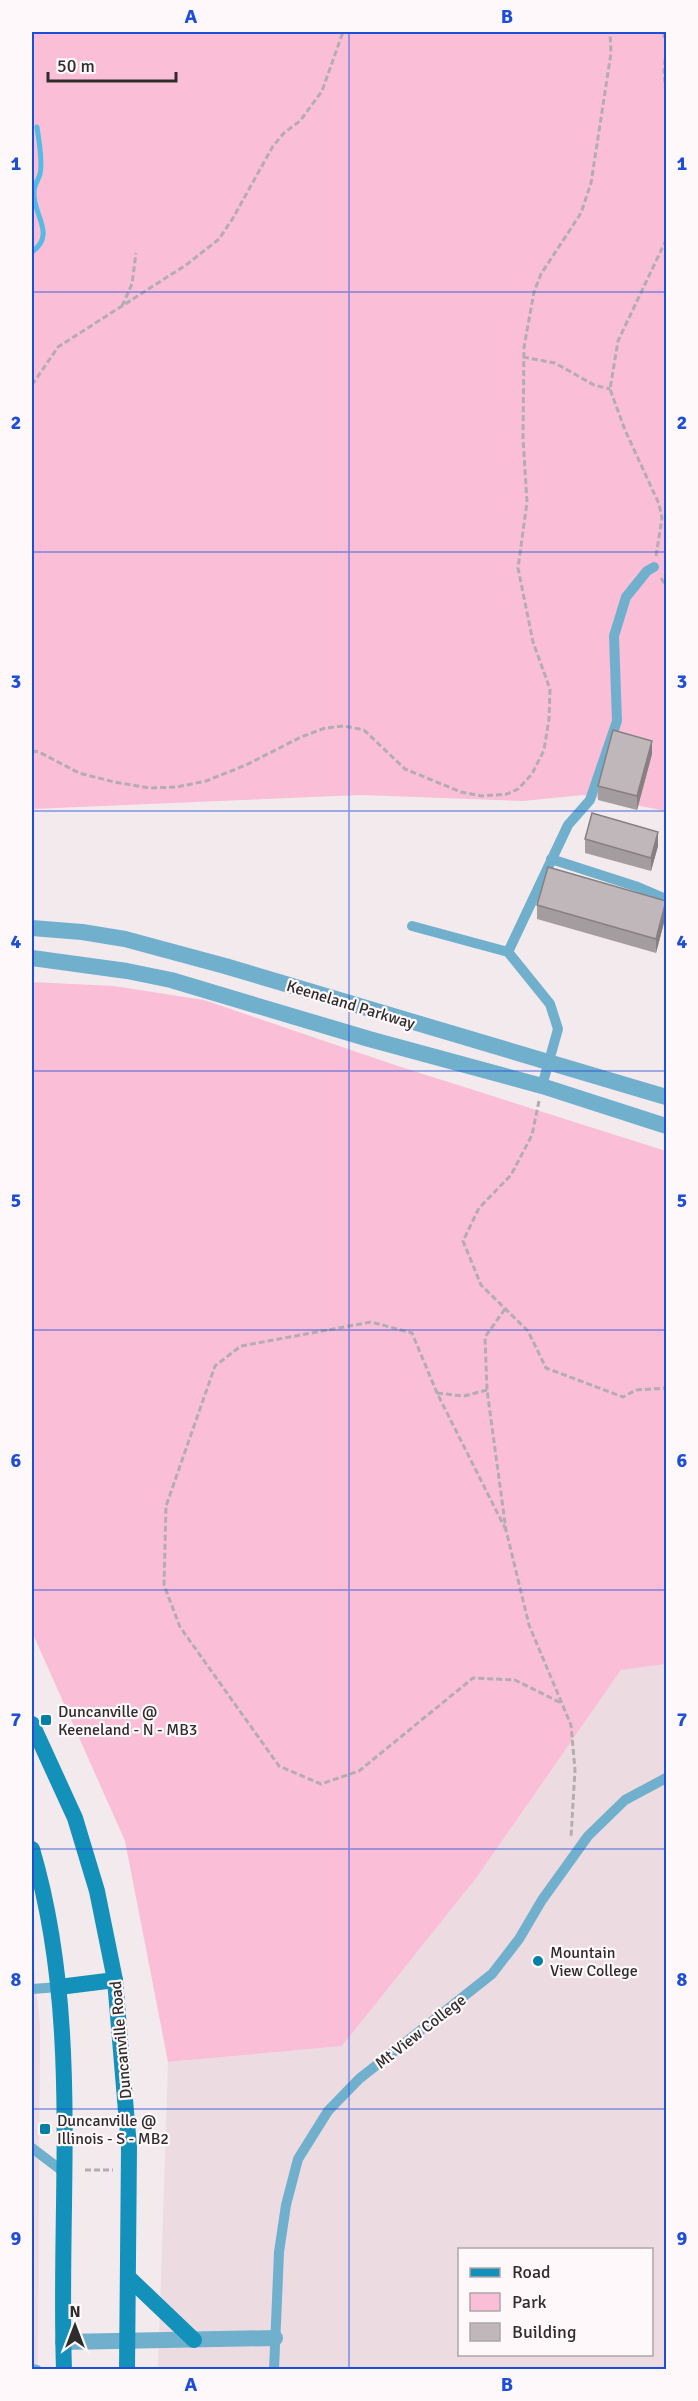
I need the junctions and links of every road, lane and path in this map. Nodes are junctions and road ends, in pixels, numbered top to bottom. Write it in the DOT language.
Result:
graph roads {
  1 [pos="343,32"];
  2 [pos="610,32"];
  3 [pos="663,32"];
  4 [pos="666,44"];
  5 [pos="666,50"];
  6 [pos="666,95"];
  7 [pos="666,240"];
  8 [pos="136,253"];
  9 [pos="121,307"];
  10 [pos="523,357"];
  11 [pos="32,385"];
  12 [pos="610,389"];
  13 [pos="654,567"];
  14 [pos="666,586"];
  15 [pos="32,751"];
  16 [pos="551,860"];
  17 [pos="666,899"];
  18 [pos="412,926"];
  19 [pos="32,928"];
  20 [pos="508,952"];
  21 [pos="32,958"];
  22 [pos="548,1062"];
  23 [pos="542,1086"];
  24 [pos="666,1097"];
  25 [pos="666,1126"];
  26 [pos="505,1309"];
  27 [pos="666,1388"];
  28 [pos="486,1390"];
  29 [pos="438,1393"];
  30 [pos="506,1530"];
  31 [pos="561,1703"];
  32 [pos="32,1724"];
  33 [pos="666,1778"];
  34 [pos="32,1849"];
  35 [pos="569,1863"];
  36 [pos="115,1980"];
  37 [pos="59,1987"];
  38 [pos="32,1989"];
  39 [pos="32,2148"];
  40 [pos="85,2170"];
  41 [pos="116,2170"];
  42 [pos="65,2173"];
  43 [pos="128,2277"];
  44 [pos="275,2338"];
  45 [pos="194,2340"];
  46 [pos="63,2342"];
  47 [pos="128,2342"];
  48 [pos="32,2369"];
  49 [pos="37,2370"];
  50 [pos="64,2370"];
  51 [pos="127,2370"];
  52 [pos="274,2370"];
  1 -- 9 [label="path"];
  2 -- 10 [label="path"];
  3 -- 4 [label="path"];
  5 -- 6 [label="path"];
  7 -- 12 [label="path"];
  8 -- 9 [label="path"];
  9 -- 11 [label="path"];
  10 -- 12 [label="path"];
  10 -- 15 [label="path"];
  12 -- 13 [label="path"];
  13 -- 14 [label="path"];
  13 -- 16 [label="lane"];
  16 -- 17 [label="lane"];
  16 -- 20 [label="lane"];
  18 -- 20 [label="lane"];
  19 -- 22 [label="street, Keeneland Parkway"];
  20 -- 22 [label="lane"];
  21 -- 23 [label="street, Keeneland Parkway"];
  22 -- 23 [label="lane"];
  22 -- 24 [label="street, Keeneland Parkway"];
  23 -- 25 [label="street, Keeneland Parkway"];
  23 -- 26 [label="path"];
  26 -- 27 [label="path"];
  26 -- 28 [label="path"];
  28 -- 29 [label="path"];
  28 -- 30 [label="path"];
  29 -- 30 [label="path"];
  29 -- 31 [label="path"];
  30 -- 31 [label="path"];
  31 -- 35 [label="path"];
  32 -- 36 [label="main road, Duncanville Road"];
  33 -- 35 [label="lane, Mt View College"];
  34 -- 37 [label="main road"];
  35 -- 44 [label="lane, Mt View College"];
  36 -- 37 [label="main road"];
  36 -- 43 [label="main road, Duncanville Road"];
  37 -- 38 [label="lane"];
  37 -- 42 [label="main road"];
  39 -- 42 [label="lane"];
  40 -- 41 [label="path"];
  42 -- 46 [label="main road"];
  43 -- 45 [label="main road"];
  43 -- 47 [label="main road, Duncanville Road"];
  44 -- 45 [label="street"];
  44 -- 52 [label="lane, Mt View College"];
  45 -- 47 [label="street"];
  46 -- 47 [label="street"];
  46 -- 50 [label="main road"];
  47 -- 51 [label="main road, Duncanville Road"];
  48 -- 49 [label="lane"];
}
